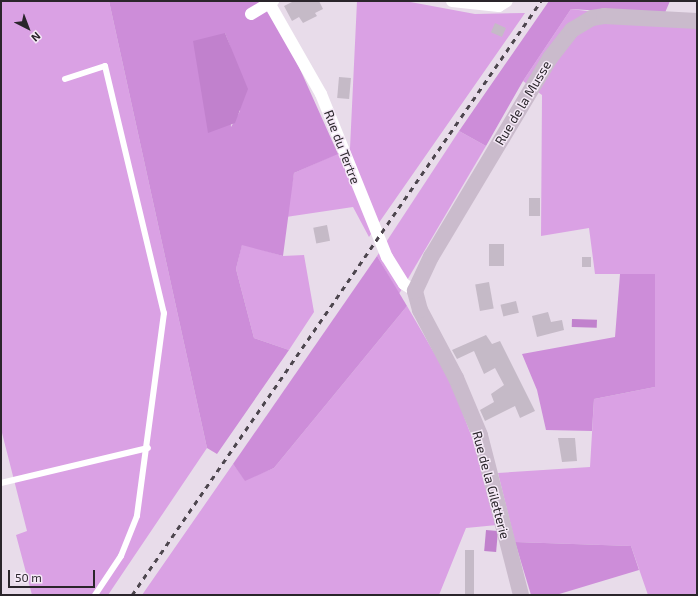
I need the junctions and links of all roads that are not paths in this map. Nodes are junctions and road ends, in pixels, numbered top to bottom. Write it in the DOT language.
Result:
graph roads {
  1 [pos="452,1"];
  2 [pos="507,1"];
  3 [pos="270,2"];
  4 [pos="251,14"];
  5 [pos="697,21"];
  6 [pos="66,79"];
  7 [pos="415,291"];
  8 [pos="148,448"];
  9 [pos="1,483"];
  10 [pos="95,595"];
  11 [pos="521,595"];
  1 -- 2 [label="street"];
  3 -- 4 [label="street"];
  3 -- 7 [label="street, Rue du Tertre"];
  5 -- 7 [label="street, Rue de la Musse"];
  6 -- 8 [label="lane"];
  7 -- 11 [label="street, Rue de la Giletterie"];
  8 -- 9 [label="lane"];
  8 -- 10 [label="lane"];
}
